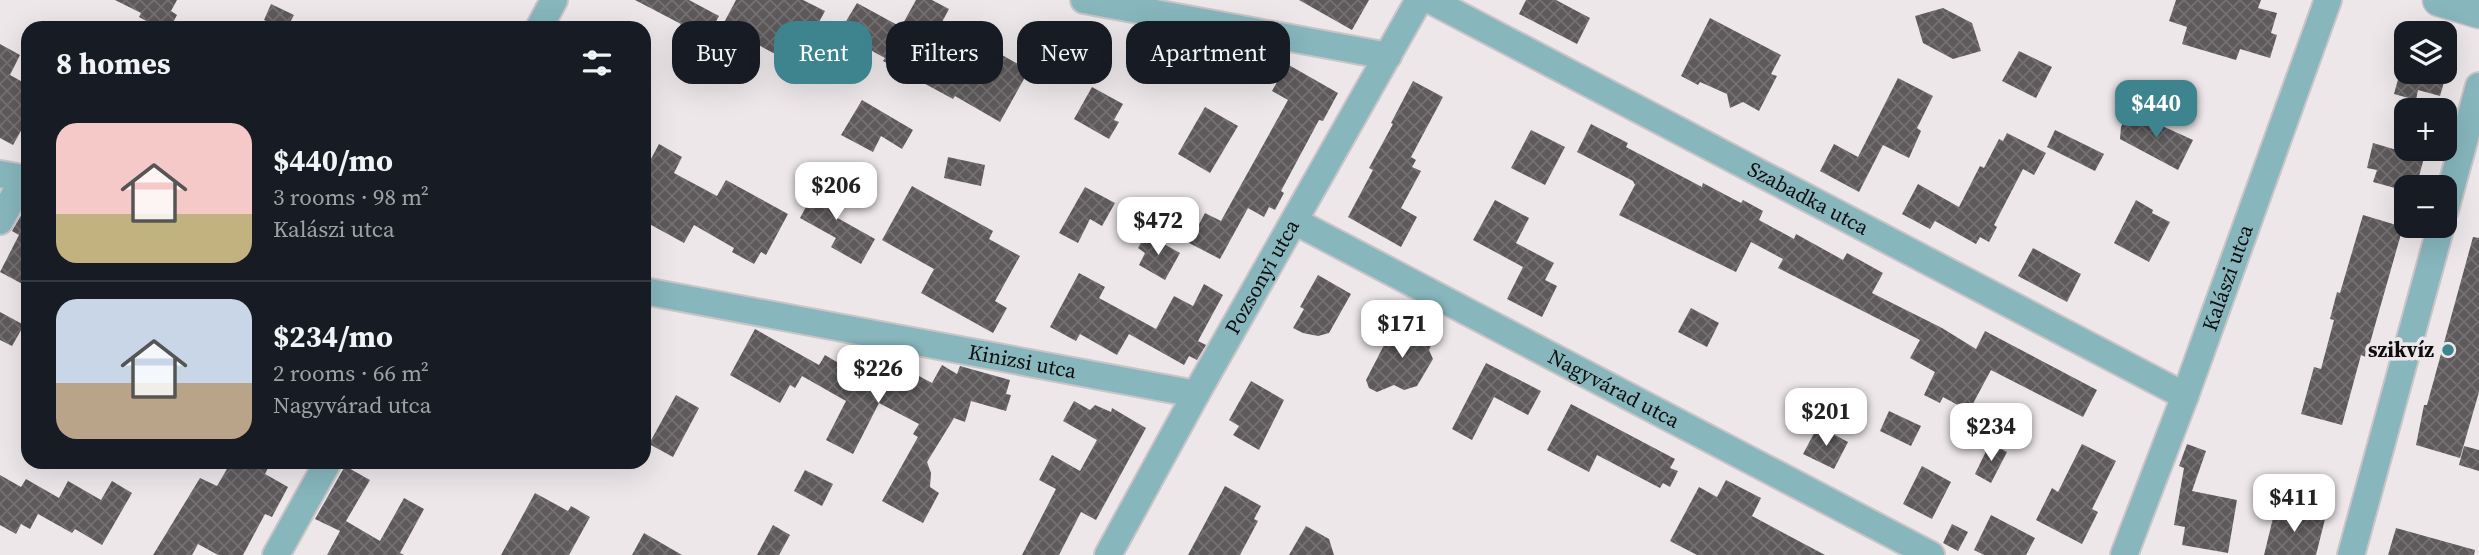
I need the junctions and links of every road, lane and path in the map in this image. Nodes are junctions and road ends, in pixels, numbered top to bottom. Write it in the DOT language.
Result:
graph roads {
  1 [pos="554,0"];
  2 [pos="1084,0"];
  3 [pos="1419,0"];
  4 [pos="1430,0"];
  5 [pos="2328,0"];
  6 [pos="2440,0"];
  7 [pos="2479,12"];
  8 [pos="543,21"];
  9 [pos="1388,57"];
  10 [pos="2479,86"];
  11 [pos="2455,175"];
  12 [pos="17,177"];
  13 [pos="0,221"];
  14 [pos="1296,222"];
  15 [pos="2438,238"];
  16 [pos="651,292"];
  17 [pos="1196,394"];
  18 [pos="2185,396"];
  19 [pos="324,469"];
  20 [pos="1118,551"];
  21 [pos="275,555"];
  22 [pos="1931,555"];
  23 [pos="2124,555"];
  24 [pos="2351,555"];
  1 -- 8 [label="street"];
  2 -- 9 [label="street"];
  3 -- 9 [label="street, Pozsonyi utca"];
  4 -- 18 [label="street, Szabadka utca"];
  5 -- 18 [label="street, Kalászi utca"];
  6 -- 7 [label="street"];
  9 -- 14 [label="street, Pozsonyi utca"];
  10 -- 11 [label="street"];
  12 -- 13 [label="street"];
  14 -- 17 [label="street, Pozsonyi utca"];
  14 -- 22 [label="street, Nagyvárad utca"];
  15 -- 24 [label="street"];
  16 -- 17 [label="street, Kinizsi utca"];
  17 -- 20 [label="street, Pozsonyi utca"];
  18 -- 23 [label="street, Kalászi utca"];
  19 -- 21 [label="street"];
}
